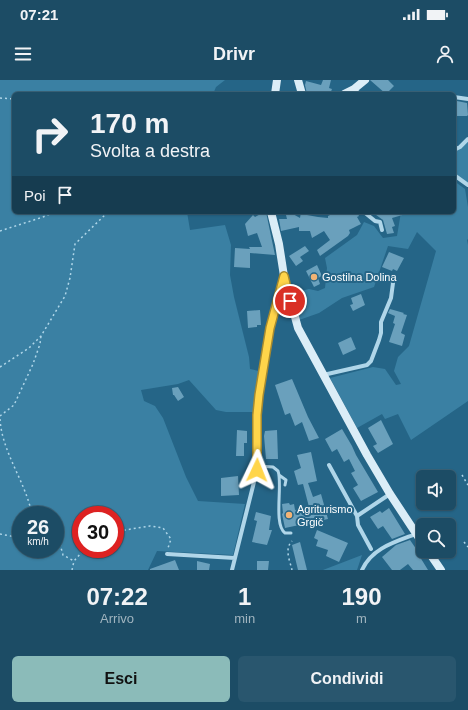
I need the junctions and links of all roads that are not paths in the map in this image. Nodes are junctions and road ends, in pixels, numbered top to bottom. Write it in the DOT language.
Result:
graph roads {
  1 [pos="277,80"];
  2 [pos="298,80"];
  3 [pos="365,80"];
  4 [pos="276,92"];
  5 [pos="301,92"];
  6 [pos="357,92"];
  7 [pos="456,97"];
  8 [pos="468,99"];
  9 [pos="468,139"];
  10 [pos="456,149"];
  11 [pos="456,176"];
  12 [pos="468,185"];
  13 [pos="272,214"];
  14 [pos="366,214"];
  15 [pos="382,230"];
  16 [pos="284,276"];
  17 [pos="390,278"];
  18 [pos="322,375"];
  19 [pos="329,465"];
  20 [pos="258,466"];
  21 [pos="279,475"];
  22 [pos="284,485"];
  23 [pos="390,494"];
  24 [pos="357,516"];
  25 [pos="291,533"];
  26 [pos="416,534"];
  27 [pos="371,549"];
  28 [pos="167,554"];
  29 [pos="235,558"];
  30 [pos="433,558"];
  31 [pos="232,570"];
  32 [pos="362,570"];
  33 [pos="442,570"];
  1 -- 4 [label="main road"];
  2 -- 5 [label="main road"];
  3 -- 6 [label="main road"];
  7 -- 8 [label="street"];
  9 -- 10 [label="street"];
  11 -- 12 [label="street"];
  13 -- 16 [label="main road"];
  14 -- 15 [label="street"];
  16 -- 18 [label="main road"];
  16 -- 20 [label="street"];
  17 -- 18 [label="street"];
  18 -- 23 [label="main road"];
  19 -- 24 [label="street"];
  20 -- 21 [label="lane"];
  20 -- 29 [label="street"];
  21 -- 22 [label="lane"];
  21 -- 25 [label="lane"];
  23 -- 24 [label="street"];
  23 -- 26 [label="main road"];
  24 -- 27 [label="street"];
  26 -- 32 [label="street"];
  28 -- 29 [label="street"];
  29 -- 31 [label="street"];
  30 -- 33 [label="main road"];
}
